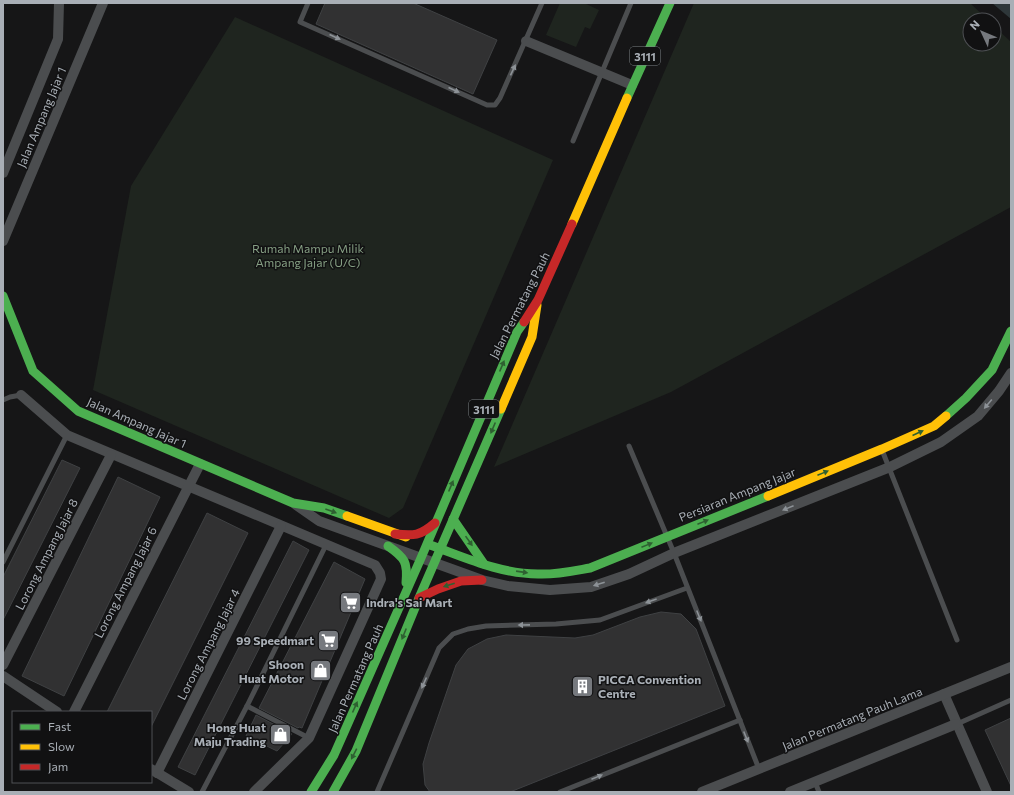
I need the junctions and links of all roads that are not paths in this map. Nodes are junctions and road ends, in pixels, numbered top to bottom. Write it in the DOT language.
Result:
graph roads {
  1 [pos="58,3"];
  2 [pos="103,3"];
  3 [pos="308,3"];
  4 [pos="542,3"];
  5 [pos="631,3"];
  6 [pos="670,3"];
  7 [pos="526,40"];
  8 [pos="601,72"];
  9 [pos="632,85"];
  10 [pos="573,141"];
  11 [pos="7,150"];
  12 [pos="3,173"];
  13 [pos="3,241"];
  14 [pos="3,296"];
  15 [pos="538,300"];
  16 [pos="1011,331"];
  17 [pos="1011,373"];
  18 [pos="21,395"];
  19 [pos="3,400"];
  20 [pos="67,435"];
  21 [pos="629,446"];
  22 [pos="882,449"];
  23 [pos="111,455"];
  24 [pos="200,464"];
  25 [pos="890,467"];
  26 [pos="188,486"];
  27 [pos="293,503"];
  28 [pos="453,519"];
  29 [pos="436,522"];
  30 [pos="282,526"];
  31 [pos="395,534"];
  32 [pos="667,536"];
  33 [pos="427,544"];
  34 [pos="326,545"];
  35 [pos="388,546"];
  36 [pos="440,549"];
  37 [pos="674,554"];
  38 [pos="421,558"];
  39 [pos="3,562"];
  40 [pos="434,562"];
  41 [pos="484,564"];
  42 [pos="482,580"];
  43 [pos="688,588"];
  44 [pos="405,594"];
  45 [pos="418,598"];
  46 [pos="957,640"];
  47 [pos="3,665"];
  48 [pos="1011,667"];
  49 [pos="3,676"];
  50 [pos="944,694"];
  51 [pos="1011,700"];
  52 [pos="247,706"];
  53 [pos="56,711"];
  54 [pos="75,711"];
  55 [pos="740,720"];
  56 [pos="956,724"];
  57 [pos="309,738"];
  58 [pos="759,769"];
  59 [pos="154,771"];
  60 [pos="815,782"];
  61 [pos="189,792"];
  62 [pos="202,792"];
  63 [pos="254,792"];
  64 [pos="311,792"];
  65 [pos="333,792"];
  66 [pos="377,792"];
  67 [pos="560,792"];
  68 [pos="702,792"];
  69 [pos="790,792"];
  70 [pos="819,792"];
  71 [pos="986,792"];
  1 -- 11 [label="street"];
  2 -- 13 [label="street, Jalan Ampang Jajar 1"];
  3 -- 7 [label="lane, one-way"];
  4 -- 7 [label="lane"];
  5 -- 8 [label="lane"];
  6 -- 9 [label="main road, Jalan Permatang Pauh / 3111"];
  7 -- 8 [label="street"];
  8 -- 9 [label="street"];
  8 -- 10 [label="lane"];
  9 -- 15 [label="main road, Jalan Permatang Pauh / 3111"];
  11 -- 12 [label="street"];
  14 -- 24 [label="main road, Jalan Ampang Jajar 1"];
  15 -- 28 [label="main road, one-way"];
  29 -- 15 [label="main road, Jalan Permatang Pauh / 3111, one-way"];
  22 -- 16 [label="main road, Persiaran Ampang Jajar, one-way"];
  17 -- 25 [label="street, one-way"];
  18 -- 19 [label="lane"];
  18 -- 20 [label="street"];
  20 -- 23 [label="street"];
  20 -- 39 [label="lane"];
  21 -- 32 [label="lane"];
  22 -- 25 [label="lane"];
  32 -- 22 [label="main road, Persiaran Ampang Jajar, one-way"];
  23 -- 26 [label="street"];
  23 -- 47 [label="street, Lorong Ampang Jajar 8"];
  24 -- 26 [label="street, Lorong Ampang Jajar 6"];
  24 -- 27 [label="main road, Jalan Ampang Jajar 1"];
  25 -- 37 [label="street, one-way"];
  25 -- 46 [label="lane"];
  26 -- 30 [label="street"];
  26 -- 54 [label="street, Lorong Ampang Jajar 6"];
  27 -- 31 [label="main road, Jalan Ampang Jajar 1, one-way"];
  27 -- 35 [label="street, Jalan Ampang Jajar 1"];
  28 -- 36 [label="main road"];
  28 -- 41 [label="main road, one-way"];
  29 -- 31 [label="main road"];
  29 -- 33 [label="main road, Jalan Permatang Pauh / 3111"];
  30 -- 34 [label="street"];
  30 -- 59 [label="street, Lorong Ampang Jajar 4"];
  31 -- 33 [label="main road, Jalan Ampang Jajar 1"];
  32 -- 37 [label="lane"];
  41 -- 32 [label="main road, Persiaran Ampang Jajar, one-way"];
  33 -- 36 [label="main road, Persiaran Ampang Jajar"];
  33 -- 38 [label="main road, Jalan Permatang Pauh / 3111"];
  34 -- 52 [label="lane"];
  34 -- 57 [label="street"];
  35 -- 38 [label="street, Jalan Ampang Jajar 1"];
  35 -- 44 [label="main road"];
  36 -- 40 [label="main road"];
  36 -- 41 [label="main road, Persiaran Ampang Jajar"];
  37 -- 42 [label="street, one-way"];
  37 -- 43 [label="lane"];
  38 -- 40 [label="street"];
  38 -- 44 [label="main road, Jalan Permatang Pauh / 3111"];
  40 -- 42 [label="street"];
  40 -- 45 [label="main road"];
  42 -- 45 [label="main road, one-way"];
  43 -- 55 [label="lane, one-way"];
  43 -- 66 [label="lane, one-way"];
  64 -- 44 [label="main road, Jalan Permatang Pauh / 3111, one-way"];
  45 -- 65 [label="main road, one-way"];
  48 -- 50 [label="street, Jalan Permatang Pauh Lama"];
  49 -- 53 [label="street"];
  50 -- 56 [label="street"];
  50 -- 58 [label="street, Jalan Permatang Pauh Lama"];
  51 -- 56 [label="lane"];
  52 -- 57 [label="lane"];
  52 -- 62 [label="lane"];
  55 -- 58 [label="lane, one-way"];
  67 -- 55 [label="lane, one-way"];
  56 -- 60 [label="street"];
  56 -- 71 [label="street"];
  57 -- 63 [label="street"];
  58 -- 68 [label="street, Jalan Permatang Pauh Lama"];
  59 -- 61 [label="street"];
  60 -- 69 [label="street"];
  60 -- 70 [label="lane"];
}
